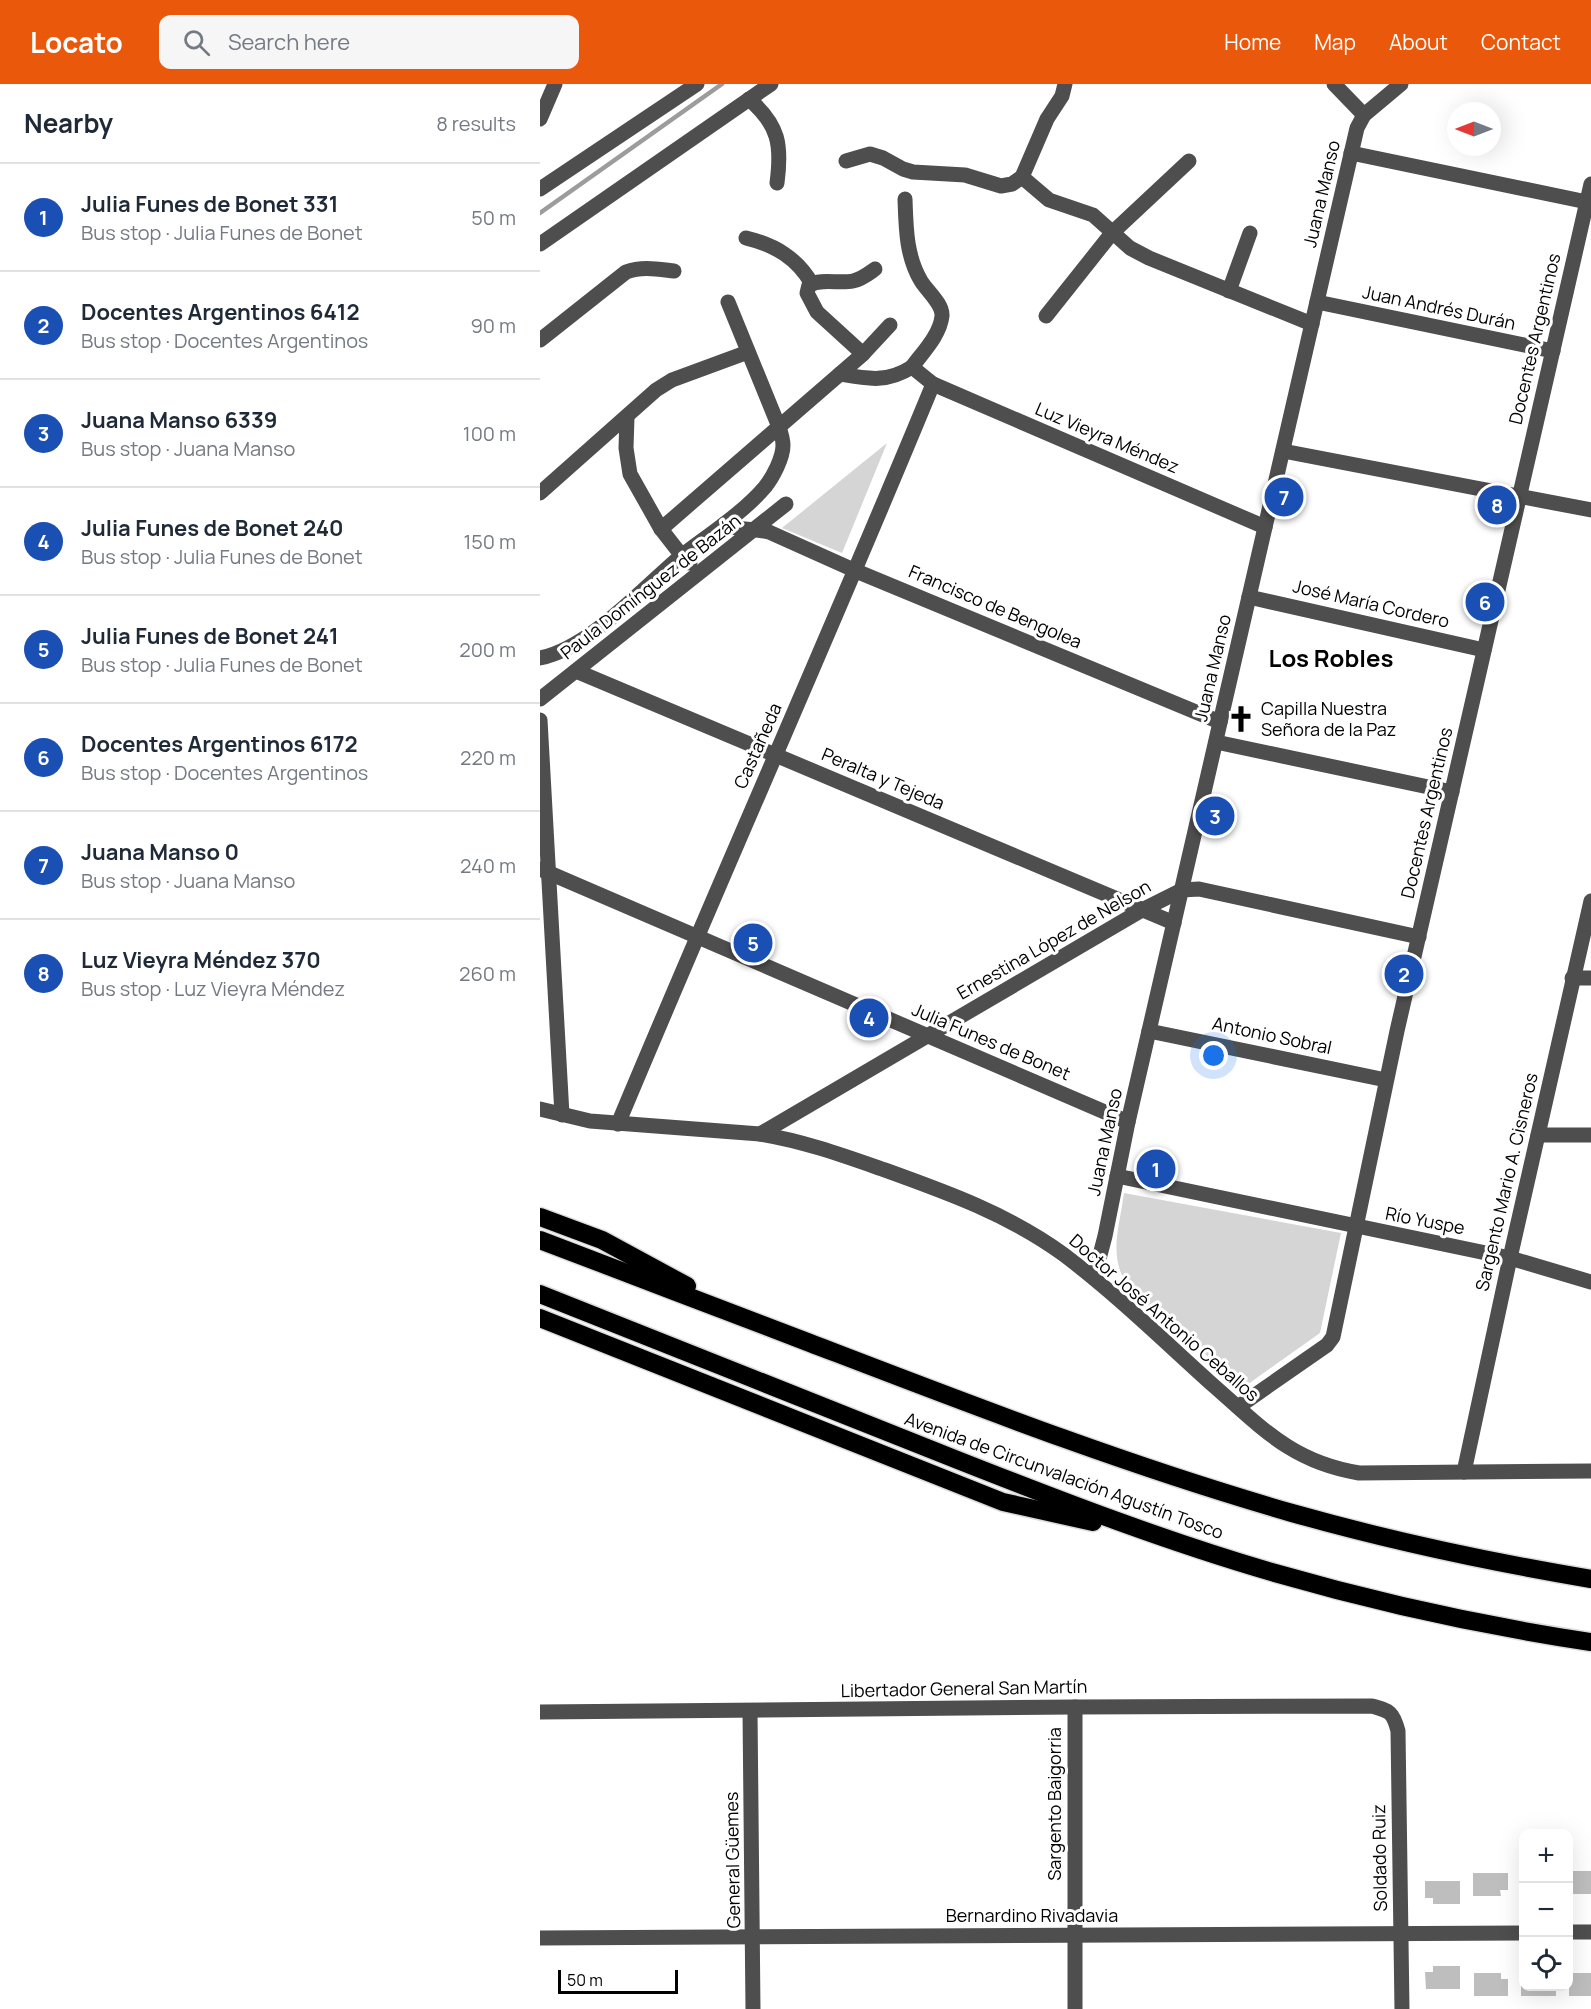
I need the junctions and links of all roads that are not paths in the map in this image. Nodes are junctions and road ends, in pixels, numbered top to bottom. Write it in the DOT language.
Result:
graph roads {
  1 [pos="555,84"];
  2 [pos="697,84"];
  3 [pos="1065,84"];
  4 [pos="1334,84"];
  5 [pos="1401,84"];
  6 [pos="770,85"];
  7 [pos="749,99"];
  8 [pos="1364,115"];
  9 [pos="540,119"];
  10 [pos="1351,153"];
  11 [pos="846,161"];
  12 [pos="1189,161"];
  13 [pos="1022,177"];
  14 [pos="777,183"];
  15 [pos="1591,184"];
  16 [pos="540,189"];
  17 [pos="905,200"];
  18 [pos="1587,202"];
  19 [pos="1250,233"];
  20 [pos="1112,234"];
  21 [pos="746,238"];
  22 [pos="540,244"];
  23 [pos="875,269"];
  24 [pos="674,271"];
  25 [pos="812,284"];
  26 [pos="1229,291"];
  27 [pos="728,302"];
  28 [pos="1317,302"];
  29 [pos="1046,316"];
  30 [pos="1312,324"];
  31 [pos="890,325"];
  32 [pos="540,340"];
  33 [pos="748,351"];
  34 [pos="1553,351"];
  35 [pos="863,354"];
  36 [pos="912,367"];
  37 [pos="840,374"];
  38 [pos="933,384"];
  39 [pos="627,417"];
  40 [pos="780,427"];
  41 [pos="1283,451"];
  42 [pos="540,493"];
  43 [pos="1519,497"];
  44 [pos="786,504"];
  45 [pos="1591,510"];
  46 [pos="724,524"];
  47 [pos="1265,527"];
  48 [pos="661,529"];
  49 [pos="755,529"];
  50 [pos="682,556"];
  51 [pos="856,570"];
  52 [pos="699,571"];
  53 [pos="1249,597"];
  54 [pos="1484,650"];
  55 [pos="540,658"];
  56 [pos="576,671"];
  57 [pos="540,699"];
  58 [pos="540,720"];
  59 [pos="1220,722"];
  60 [pos="1216,742"];
  61 [pos="775,755"];
  62 [pos="1452,792"];
  63 [pos="545,871"];
  64 [pos="1182,890"];
  65 [pos="1591,901"];
  66 [pos="1142,910"];
  67 [pos="1174,923"];
  68 [pos="696,937"];
  69 [pos="1419,937"];
  70 [pos="1572,978"];
  71 [pos="1591,978"];
  72 [pos="1149,1031"];
  73 [pos="929,1036"];
  74 [pos="1386,1080"];
  75 [pos="540,1109"];
  76 [pos="562,1115"];
  77 [pos="1128,1122"];
  78 [pos="618,1124"];
  79 [pos="760,1134"];
  80 [pos="1538,1135"];
  81 [pos="1591,1135"];
  82 [pos="1117,1176"];
  83 [pos="540,1217"];
  84 [pos="1356,1227"];
  85 [pos="540,1240"];
  86 [pos="1509,1258"];
  87 [pos="1094,1278"];
  88 [pos="1591,1282"];
  89 [pos="540,1294"];
  90 [pos="540,1318"];
  91 [pos="746,1318"];
  92 [pos="1238,1407"];
  93 [pos="1464,1472"];
  94 [pos="1591,1472"];
  95 [pos="1174,1541"];
  96 [pos="1591,1579"];
  97 [pos="1591,1642"];
  98 [pos="1075,1707"];
  99 [pos="1388,1710"];
  100 [pos="750,1711"];
  101 [pos="540,1712"];
  102 [pos="1573,1932"];
  103 [pos="1591,1932"];
  104 [pos="1519,1933"];
  105 [pos="1075,1934"];
  106 [pos="1401,1935"];
  107 [pos="540,1938"];
  108 [pos="753,1938"];
  109 [pos="753,2009"];
  110 [pos="1075,2009"];
  111 [pos="1402,2009"];
  1 -- 9 [label="street"];
  2 -- 16 [label="street"];
  3 -- 13 [label="street"];
  4 -- 8 [label="street"];
  5 -- 8 [label="street, Juana Manso"];
  6 -- 7 [label="street"];
  7 -- 14 [label="street"];
  7 -- 22 [label="street"];
  8 -- 10 [label="street, Juana Manso"];
  10 -- 18 [label="street"];
  10 -- 28 [label="street, Juana Manso"];
  11 -- 13 [label="street"];
  12 -- 20 [label="street"];
  13 -- 20 [label="street"];
  15 -- 18 [label="street, Docentes Argentinos"];
  17 -- 36 [label="street"];
  18 -- 34 [label="street, Docentes Argentinos"];
  19 -- 26 [label="street"];
  20 -- 26 [label="street"];
  20 -- 29 [label="street"];
  21 -- 25 [label="street"];
  23 -- 25 [label="street"];
  24 -- 32 [label="street"];
  25 -- 35 [label="street"];
  26 -- 30 [label="street"];
  27 -- 33 [label="street"];
  28 -- 30 [label="street, Juana Manso"];
  28 -- 34 [label="street, Juan Andrés Durán"];
  30 -- 41 [label="street, Juana Manso"];
  31 -- 35 [label="street"];
  33 -- 39 [label="street"];
  33 -- 40 [label="street"];
  34 -- 43 [label="street, Docentes Argentinos"];
  35 -- 37 [label="street"];
  36 -- 37 [label="street"];
  36 -- 38 [label="street, Luz Vieyra Méndez"];
  37 -- 40 [label="street"];
  38 -- 47 [label="street, Luz Vieyra Méndez"];
  38 -- 51 [label="street, Castañeda"];
  39 -- 42 [label="street"];
  39 -- 48 [label="street"];
  40 -- 46 [label="street"];
  40 -- 48 [label="street"];
  41 -- 43 [label="street"];
  41 -- 47 [label="street, Juana Manso"];
  43 -- 45 [label="street"];
  43 -- 54 [label="street, Docentes Argentinos"];
  44 -- 49 [label="street, Paula Domínguez de Bazán"];
  46 -- 49 [label="street, Francisco de Bengolea"];
  46 -- 50 [label="street"];
  47 -- 53 [label="street, Juana Manso"];
  48 -- 50 [label="street"];
  49 -- 51 [label="street, Francisco de Bengolea"];
  49 -- 52 [label="street, Paula Domínguez de Bazán"];
  50 -- 52 [label="street"];
  50 -- 55 [label="street"];
  51 -- 59 [label="street, Francisco de Bengolea"];
  51 -- 61 [label="street, Castañeda"];
  52 -- 56 [label="street, Paula Domínguez de Bazán"];
  53 -- 54 [label="street, José María Cordero"];
  53 -- 59 [label="street, Juana Manso"];
  54 -- 62 [label="street, Docentes Argentinos"];
  56 -- 57 [label="street, Paula Domínguez de Bazán"];
  56 -- 61 [label="street, Peralta y Tejeda"];
  58 -- 63 [label="street"];
  59 -- 60 [label="street, Juana Manso"];
  60 -- 62 [label="street"];
  60 -- 64 [label="street, Juana Manso"];
  61 -- 66 [label="street, Peralta y Tejeda"];
  61 -- 68 [label="street, Castañeda"];
  62 -- 69 [label="street, Docentes Argentinos"];
  63 -- 68 [label="street, Julia Funes de Bonet"];
  63 -- 76 [label="street"];
  64 -- 66 [label="street, Ernestina López de Nelson"];
  64 -- 67 [label="street, Juana Manso"];
  64 -- 69 [label="street"];
  65 -- 70 [label="street, Sargento Mario A. Cisneros"];
  66 -- 67 [label="street, Peralta y Tejeda"];
  66 -- 73 [label="street, Ernestina López de Nelson"];
  67 -- 72 [label="street, Juana Manso"];
  68 -- 73 [label="street, Julia Funes de Bonet"];
  68 -- 78 [label="street, Castañeda"];
  69 -- 74 [label="street, Docentes Argentinos"];
  70 -- 71 [label="street"];
  70 -- 80 [label="street, Sargento Mario A. Cisneros"];
  72 -- 74 [label="street, Antonio Sobral"];
  72 -- 77 [label="street, Juana Manso"];
  73 -- 77 [label="street, Julia Funes de Bonet"];
  73 -- 79 [label="street, Ernestina López de Nelson"];
  74 -- 84 [label="street, Docentes Argentinos"];
  75 -- 76 [label="street, Doctor José Antonio Ceballos"];
  76 -- 78 [label="street, Doctor José Antonio Ceballos"];
  77 -- 82 [label="street, Juana Manso"];
  78 -- 79 [label="street, Doctor José Antonio Ceballos"];
  79 -- 87 [label="street, Doctor José Antonio Ceballos"];
  80 -- 81 [label="street"];
  80 -- 86 [label="street, Sargento Mario A. Cisneros"];
  82 -- 84 [label="street"];
  82 -- 87 [label="street, Juana Manso"];
  83 -- 91 [label="highway"];
  84 -- 86 [label="street, Río Yuspe"];
  84 -- 92 [label="street, Docentes Argentinos"];
  85 -- 91 [label="highway, Avenida de Circunvalación Agustín Tosco"];
  86 -- 88 [label="street, Río Yuspe"];
  86 -- 93 [label="street, Sargento Mario A. Cisneros"];
  87 -- 92 [label="street, Doctor José Antonio Ceballos"];
  89 -- 95 [label="highway, Avenida de Circunvalación Agustín Tosco"];
  90 -- 95 [label="highway"];
  91 -- 96 [label="highway, Avenida de Circunvalación Agustín Tosco"];
  92 -- 93 [label="street, Doctor José Antonio Ceballos"];
  93 -- 94 [label="street, Doctor José Antonio Ceballos"];
  95 -- 97 [label="highway, Avenida de Circunvalación Agustín Tosco"];
  98 -- 99 [label="street, Libertador General San Martín"];
  98 -- 100 [label="street, Libertador General San Martín"];
  98 -- 105 [label="street, Sargento Baigorria"];
  99 -- 106 [label="street, Soldado Ruiz"];
  100 -- 101 [label="street, Libertador General San Martín"];
  100 -- 108 [label="street, General Güemes"];
  102 -- 103 [label="street"];
  104 -- 106 [label="street, Bernardino Rivadavia"];
  105 -- 106 [label="street, Bernardino Rivadavia"];
  105 -- 108 [label="street, Bernardino Rivadavia"];
  105 -- 110 [label="street, Sargento Baigorria"];
  106 -- 111 [label="street, Soldado Ruiz"];
  107 -- 108 [label="street, Bernardino Rivadavia"];
  108 -- 109 [label="street, General Güemes"];
}
